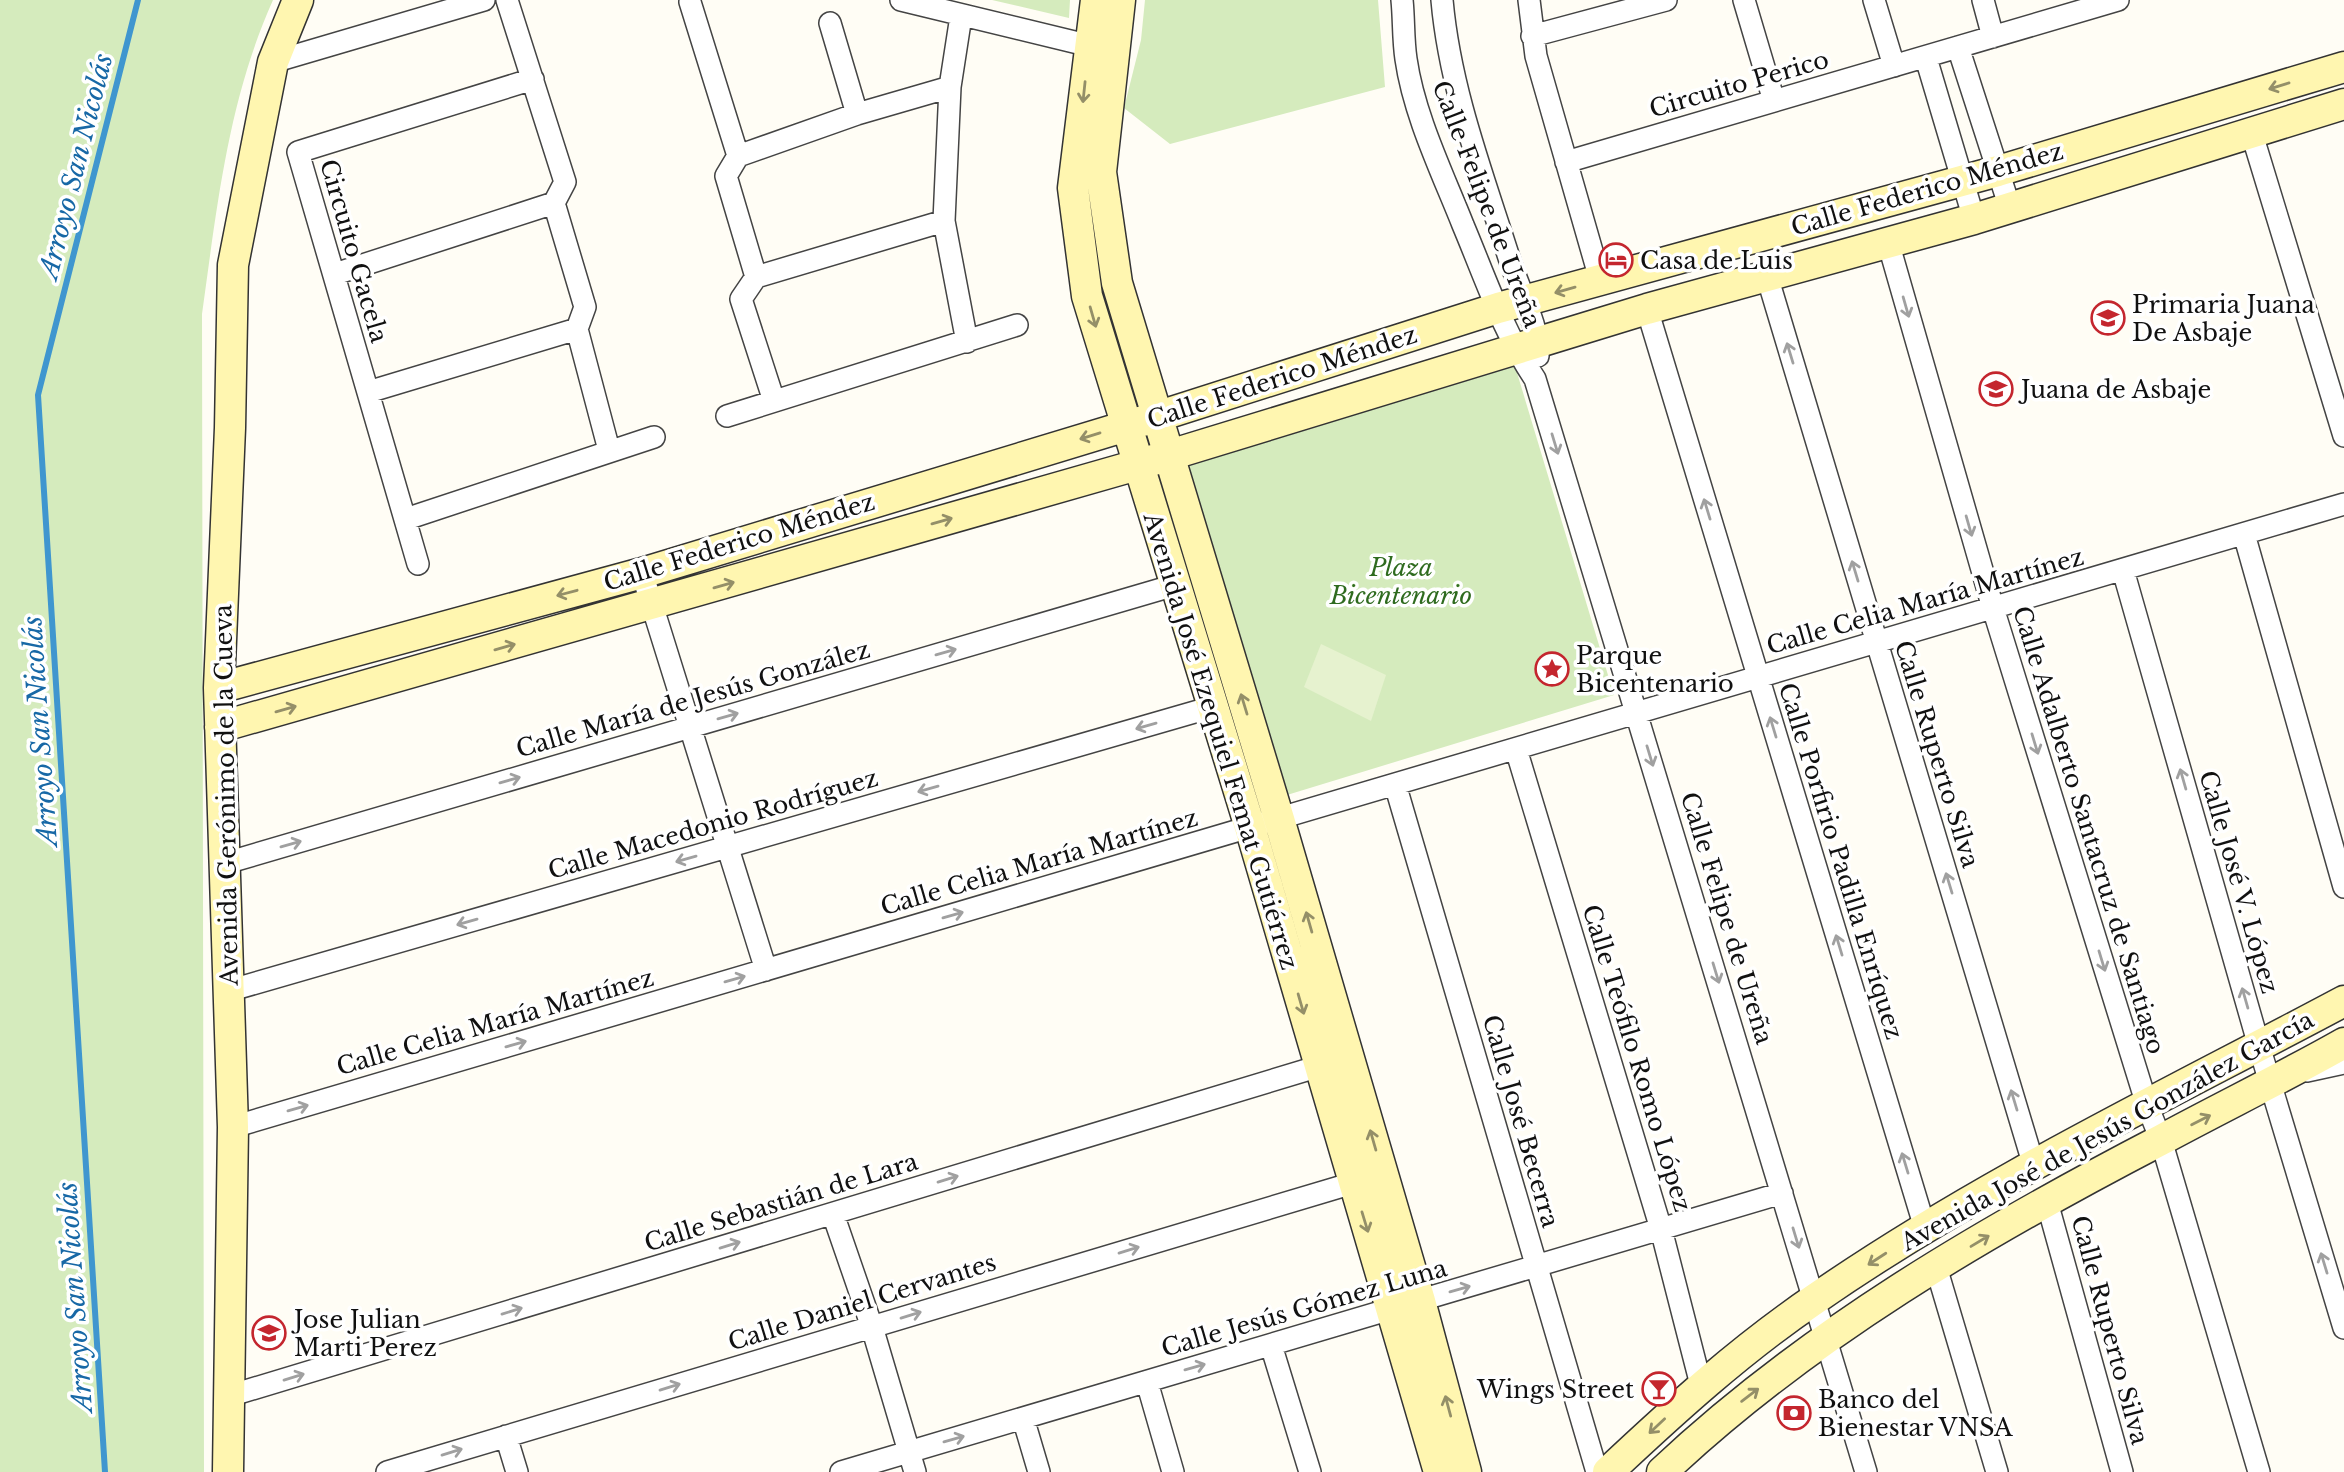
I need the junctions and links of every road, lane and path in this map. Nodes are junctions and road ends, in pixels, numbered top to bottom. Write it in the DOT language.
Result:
graph roads {
  1 [pos="298,0"];
  2 [pos="484,0"];
  3 [pos="507,0"];
  4 [pos="901,0"];
  5 [pos="1096,0"];
  6 [pos="1120,0"];
  7 [pos="1402,0"];
  8 [pos="1442,0"];
  9 [pos="1529,0"];
  10 [pos="1666,0"];
  11 [pos="1744,0"];
  12 [pos="1874,0"];
  13 [pos="1983,0"];
  14 [pos="2117,0"];
  15 [pos="690,2"];
  16 [pos="961,16"];
  17 [pos="830,23"];
  18 [pos="1532,36"];
  19 [pos="1993,37"];
  20 [pos="1958,47"];
  21 [pos="1101,49"];
  22 [pos="1926,58"];
  23 [pos="273,62"];
  24 [pos="1894,66"];
  25 [pos="2344,66"];
  26 [pos="533,79"];
  27 [pos="950,87"];
  28 [pos="1774,101"];
  29 [pos="2344,104"];
  30 [pos="857,114"];
  31 [pos="2251,131"];
  32 [pos="738,156"];
  33 [pos="1566,162"];
  34 [pos="1998,171"];
  35 [pos="1962,179"];
  36 [pos="554,203"];
  37 [pos="2010,208"];
  38 [pos="1974,219"];
  39 [pos="944,220"];
  40 [pos="1888,242"];
  41 [pos="335,274"];
  42 [pos="1768,276"];
  43 [pos="756,277"];
  44 [pos="1600,279"];
  45 [pos="1510,305"];
  46 [pos="1647,309"];
  47 [pos="1017,325"];
  48 [pos="577,329"];
  49 [pos="967,342"];
  50 [pos="1527,345"];
  51 [pos="368,392"];
  52 [pos="774,401"];
  53 [pos="727,416"];
  54 [pos="1156,417"];
  55 [pos="1126,426"];
  56 [pos="2344,436"];
  57 [pos="653,437"];
  58 [pos="609,450"];
  59 [pos="1168,455"];
  60 [pos="1137,465"];
  61 [pos="2344,505"];
  62 [pos="406,519"];
  63 [pos="2244,534"];
  64 [pos="418,564"];
  65 [pos="2123,570"];
  66 [pos="642,573"];
  67 [pos="1175,586"];
  68 [pos="652,606"];
  69 [pos="1993,608"];
  70 [pos="1876,643"];
  71 [pos="1758,677"];
  72 [pos="219,688"];
  73 [pos="1212,707"];
  74 [pos="1637,713"];
  75 [pos="220,727"];
  76 [pos="690,727"];
  77 [pos="1517,749"];
  78 [pos="1395,784"];
  79 [pos="1279,819"];
  80 [pos="1250,827"];
  81 [pos="727,847"];
  82 [pos="226,863"];
  83 [pos="2344,887"];
  84 [pos="766,970"];
  85 [pos="228,991"];
  86 [pos="2344,1000"];
  87 [pos="2344,1043"];
  88 [pos="2259,1046"];
  89 [pos="1349,1057"];
  90 [pos="2344,1063"];
  91 [pos="1320,1066"];
  92 [pos="2279,1080"];
  93 [pos="2147,1105"];
  94 [pos="233,1127"];
  95 [pos="2161,1140"];
  96 [pos="2034,1166"];
  97 [pos="1353,1183"];
  98 [pos="1782,1194"];
  99 [pos="2048,1202"];
  100 [pos="833,1214"];
  101 [pos="1925,1228"];
  102 [pos="1661,1229"];
  103 [pos="1537,1266"];
  104 [pos="1936,1268"];
  105 [pos="1814,1299"];
  106 [pos="1406,1305"];
  107 [pos="872,1327"];
  108 [pos="2344,1328"];
  109 [pos="1826,1339"];
  110 [pos="1271,1345"];
  111 [pos="1147,1382"];
  112 [pos="1701,1385"];
  113 [pos="229,1396"];
  114 [pos="1023,1418"];
  115 [pos="506,1436"];
  116 [pos="912,1462"];
  117 [pos="228,1472"];
  118 [pos="387,1472"];
  119 [pos="517,1472"];
  120 [pos="841,1472"];
  121 [pos="1039,1472"];
  122 [pos="1173,1472"];
  123 [pos="1310,1472"];
  124 [pos="1439,1472"];
  125 [pos="1466,1472"];
  126 [pos="1597,1472"];
  127 [pos="1608,1472"];
  128 [pos="1662,1472"];
  129 [pos="1866,1472"];
  130 [pos="1997,1472"];
  131 [pos="2122,1472"];
  132 [pos="2259,1472"];
  1 -- 23 [label="street, Avenida Gerónimo de la Cueva"];
  2 -- 23 [label="street"];
  3 -- 26 [label="street"];
  4 -- 16 [label="street"];
  5 -- 21 [label="street, Avenida José Ezequiel Femat Gutiérrez"];
  6 -- 21 [label="street, Avenida José Ezequiel Femat Gutiérrez"];
  7 -- 45 [label="street, Calle Felipe de Ureña"];
  8 -- 45 [label="street, Calle Felipe de Ureña"];
  9 -- 18 [label="street"];
  10 -- 18 [label="street"];
  11 -- 28 [label="street"];
  12 -- 24 [label="street"];
  13 -- 19 [label="street"];
  14 -- 19 [label="street, Circuito Perico"];
  15 -- 32 [label="street"];
  16 -- 21 [label="street"];
  16 -- 27 [label="street"];
  17 -- 30 [label="street"];
  18 -- 33 [label="street"];
  19 -- 20 [label="street, Circuito Perico"];
  20 -- 22 [label="street, Circuito Perico"];
  20 -- 34 [label="street"];
  21 -- 54 [label="street, Avenida José Ezequiel Femat Gutiérrez"];
  21 -- 55 [label="street, Avenida José Ezequiel Femat Gutiérrez, one-way"];
  22 -- 24 [label="street, Circuito Perico"];
  22 -- 35 [label="street"];
  23 -- 72 [label="street, Avenida Gerónimo de la Cueva"];
  24 -- 28 [label="street, Circuito Perico"];
  25 -- 34 [label="street, Calle Federico Méndez, one-way"];
  26 -- 36 [label="street"];
  26 -- 41 [label="street, Circuito Gacela"];
  27 -- 30 [label="street"];
  27 -- 39 [label="street"];
  28 -- 33 [label="street, Circuito Perico"];
  29 -- 31 [label="street, Calle Federico Méndez"];
  30 -- 32 [label="street"];
  31 -- 37 [label="street, Calle Federico Méndez"];
  31 -- 56 [label="street"];
  32 -- 43 [label="street"];
  33 -- 44 [label="street"];
  34 -- 35 [label="street, Calle Federico Méndez"];
  34 -- 37 [label="street"];
  35 -- 38 [label="street"];
  35 -- 44 [label="street, Calle Federico Méndez"];
  36 -- 41 [label="street"];
  36 -- 48 [label="street"];
  37 -- 38 [label="street, Calle Federico Méndez"];
  38 -- 40 [label="street, Calle Federico Méndez"];
  39 -- 43 [label="street"];
  39 -- 49 [label="street"];
  40 -- 42 [label="street, Calle Federico Méndez"];
  40 -- 69 [label="street, Calle Adalberto Santacruz de Santiago, one-way"];
  41 -- 51 [label="street, Circuito Gacela"];
  42 -- 46 [label="street, Calle Federico Méndez"];
  70 -- 42 [label="street, Calle Ruperto Silva, one-way"];
  43 -- 52 [label="street"];
  44 -- 45 [label="street, Calle Federico Méndez, one-way"];
  45 -- 50 [label="street, Calle Felipe de Ureña"];
  45 -- 54 [label="street, Calle Federico Méndez"];
  46 -- 50 [label="street, Calle Federico Méndez"];
  71 -- 46 [label="street, Calle Porfirio Padilla Enríquez, one-way"];
  47 -- 49 [label="street"];
  48 -- 51 [label="street"];
  48 -- 58 [label="street"];
  49 -- 52 [label="street"];
  50 -- 59 [label="street, Calle Federico Méndez"];
  50 -- 74 [label="street, Calle Felipe de Ureña, one-way"];
  51 -- 62 [label="street, Circuito Gacela"];
  52 -- 53 [label="street"];
  54 -- 55 [label="street, Calle Federico Méndez"];
  54 -- 59 [label="street, Avenida José Ezequiel Femat Gutiérrez"];
  55 -- 60 [label="street, Avenida José Ezequiel Femat Gutiérrez"];
  55 -- 66 [label="street, Calle Federico Méndez, one-way"];
  57 -- 58 [label="street"];
  58 -- 62 [label="street"];
  59 -- 60 [label="street, Calle Federico Méndez"];
  79 -- 59 [label="street, Avenida José Ezequiel Femat Gutiérrez, one-way"];
  60 -- 67 [label="street, Avenida José Ezequiel Femat Gutiérrez"];
  68 -- 60 [label="street, Calle Federico Méndez, one-way"];
  61 -- 63 [label="street, Calle Celia María Martínez"];
  62 -- 64 [label="street, Circuito Gacela"];
  63 -- 65 [label="street, Calle Celia María Martínez"];
  63 -- 83 [label="street"];
  65 -- 69 [label="street, Calle Celia María Martínez"];
  88 -- 65 [label="street, Calle José V. López, one-way"];
  66 -- 68 [label="street"];
  66 -- 72 [label="street, Calle Federico Méndez, one-way"];
  67 -- 73 [label="street, Avenida José Ezequiel Femat Gutiérrez"];
  76 -- 67 [label="street, Calle María de Jesús González, one-way"];
  75 -- 68 [label="street, Calle Federico Méndez, one-way"];
  68 -- 76 [label="street"];
  69 -- 70 [label="street, Calle Celia María Martínez"];
  69 -- 93 [label="street, Calle Adalberto Santacruz de Santiago, one-way"];
  70 -- 71 [label="street, Calle Celia María Martínez"];
  96 -- 70 [label="street, Calle Ruperto Silva, one-way"];
  71 -- 74 [label="street, Calle Celia María Martínez"];
  101 -- 71 [label="street, Calle Porfirio Padilla Enríquez, one-way"];
  72 -- 75 [label="street, Avenida Gerónimo de la Cueva"];
  73 -- 80 [label="street, Avenida José Ezequiel Femat Gutiérrez"];
  73 -- 81 [label="street, Calle Macedonio Rodríguez, one-way"];
  74 -- 77 [label="street, Calle Celia María Martínez"];
  74 -- 98 [label="street, Calle Felipe de Ureña, one-way"];
  75 -- 82 [label="street, Avenida Gerónimo de la Cueva"];
  76 -- 81 [label="street"];
  82 -- 76 [label="street, Calle María de Jesús González, one-way"];
  77 -- 78 [label="street, Calle Celia María Martínez"];
  77 -- 102 [label="street, Calle Teófilo Romo López"];
  78 -- 79 [label="street, Calle Celia María Martínez"];
  78 -- 103 [label="street, Calle José Becerra"];
  79 -- 80 [label="street, Calle Celia María Martínez"];
  89 -- 79 [label="street, Avenida José Ezequiel Femat Gutiérrez, one-way"];
  84 -- 80 [label="street, Calle Celia María Martínez, one-way"];
  80 -- 91 [label="street, Avenida José Ezequiel Femat Gutiérrez, one-way"];
  81 -- 84 [label="street"];
  81 -- 85 [label="street, Calle Macedonio Rodríguez, one-way"];
  82 -- 85 [label="street, Avenida Gerónimo de la Cueva"];
  94 -- 84 [label="street, Calle Celia María Martínez, one-way"];
  85 -- 94 [label="street, Avenida Gerónimo de la Cueva"];
  86 -- 88 [label="street, Avenida José de Jesús González García"];
  87 -- 92 [label="street, Avenida José de Jesús González García"];
  88 -- 92 [label="street, Calle José V. López"];
  88 -- 93 [label="street, Avenida José de Jesús González García"];
  89 -- 91 [label="street, Calle Sebastián de Lara"];
  106 -- 89 [label="street, Avenida José Ezequiel Femat Gutiérrez, one-way"];
  90 -- 92 [label="street"];
  91 -- 97 [label="street, Avenida José Ezequiel Femat Gutiérrez"];
  100 -- 91 [label="street, Calle Sebastián de Lara, one-way"];
  95 -- 92 [label="street, Avenida José de Jesús González García, one-way"];
  108 -- 92 [label="street, Calle José V. López, one-way"];
  93 -- 95 [label="street, Calle Adalberto Santacruz de Santiago"];
  93 -- 96 [label="street, Avenida José de Jesús González García"];
  94 -- 113 [label="street, Avenida Gerónimo de la Cueva"];
  95 -- 99 [label="street, Avenida José de Jesús González García"];
  95 -- 132 [label="street, Calle Adalberto Santacruz de Santiago"];
  96 -- 101 [label="street, Avenida José de Jesús González García"];
  97 -- 106 [label="street, Avenida José Ezequiel Femat Gutiérrez, one-way"];
  107 -- 97 [label="street, Calle Daniel Cervantes, one-way"];
  98 -- 102 [label="street, Calle Jesús Gómez Luna"];
  98 -- 105 [label="street, Calle Felipe de Ureña, one-way"];
  104 -- 99 [label="street, Avenida José de Jesús González García, one-way"];
  99 -- 131 [label="street, Calle Ruperto Silva"];
  100 -- 107 [label="street"];
  113 -- 100 [label="street, Calle Sebastián de Lara, one-way"];
  101 -- 105 [label="street, Avenida José de Jesús González García, one-way"];
  102 -- 103 [label="street, Calle Jesús Gómez Luna"];
  102 -- 112 [label="street, Calle Teófilo Romo López"];
  106 -- 103 [label="street, Calle Jesús Gómez Luna, one-way"];
  103 -- 126 [label="street, Calle José Becerra"];
  104 -- 109 [label="street, Avenida José de Jesús González García"];
  104 -- 130 [label="street"];
  105 -- 109 [label="street, Calle Felipe de Ureña"];
  105 -- 112 [label="street, Avenida José de Jesús González García"];
  106 -- 110 [label="street, Calle Jesús Gómez Luna"];
  106 -- 124 [label="street, Avenida José Ezequiel Femat Gutiérrez"];
  125 -- 106 [label="street, Avenida José Ezequiel Femat Gutiérrez, one-way"];
  115 -- 107 [label="street, Calle Daniel Cervantes, one-way"];
  107 -- 116 [label="street"];
  128 -- 109 [label="street, Avenida José de Jesús González García, one-way"];
  109 -- 129 [label="street, Calle Felipe de Ureña"];
  111 -- 110 [label="street, Calle Jesús Gómez Luna, one-way"];
  110 -- 123 [label="street"];
  111 -- 114 [label="street, Calle Jesús Gómez Luna"];
  111 -- 122 [label="street"];
  112 -- 127 [label="street, Avenida José de Jesús González García, one-way"];
  113 -- 117 [label="street, Avenida Gerónimo de la Cueva"];
  116 -- 114 [label="street, Calle Jesús Gómez Luna, one-way"];
  114 -- 121 [label="street"];
  118 -- 115 [label="street, Calle Daniel Cervantes, one-way"];
  115 -- 119 [label="street"];
  116 -- 120 [label="street, Calle Jesús Gómez Luna"];
}
